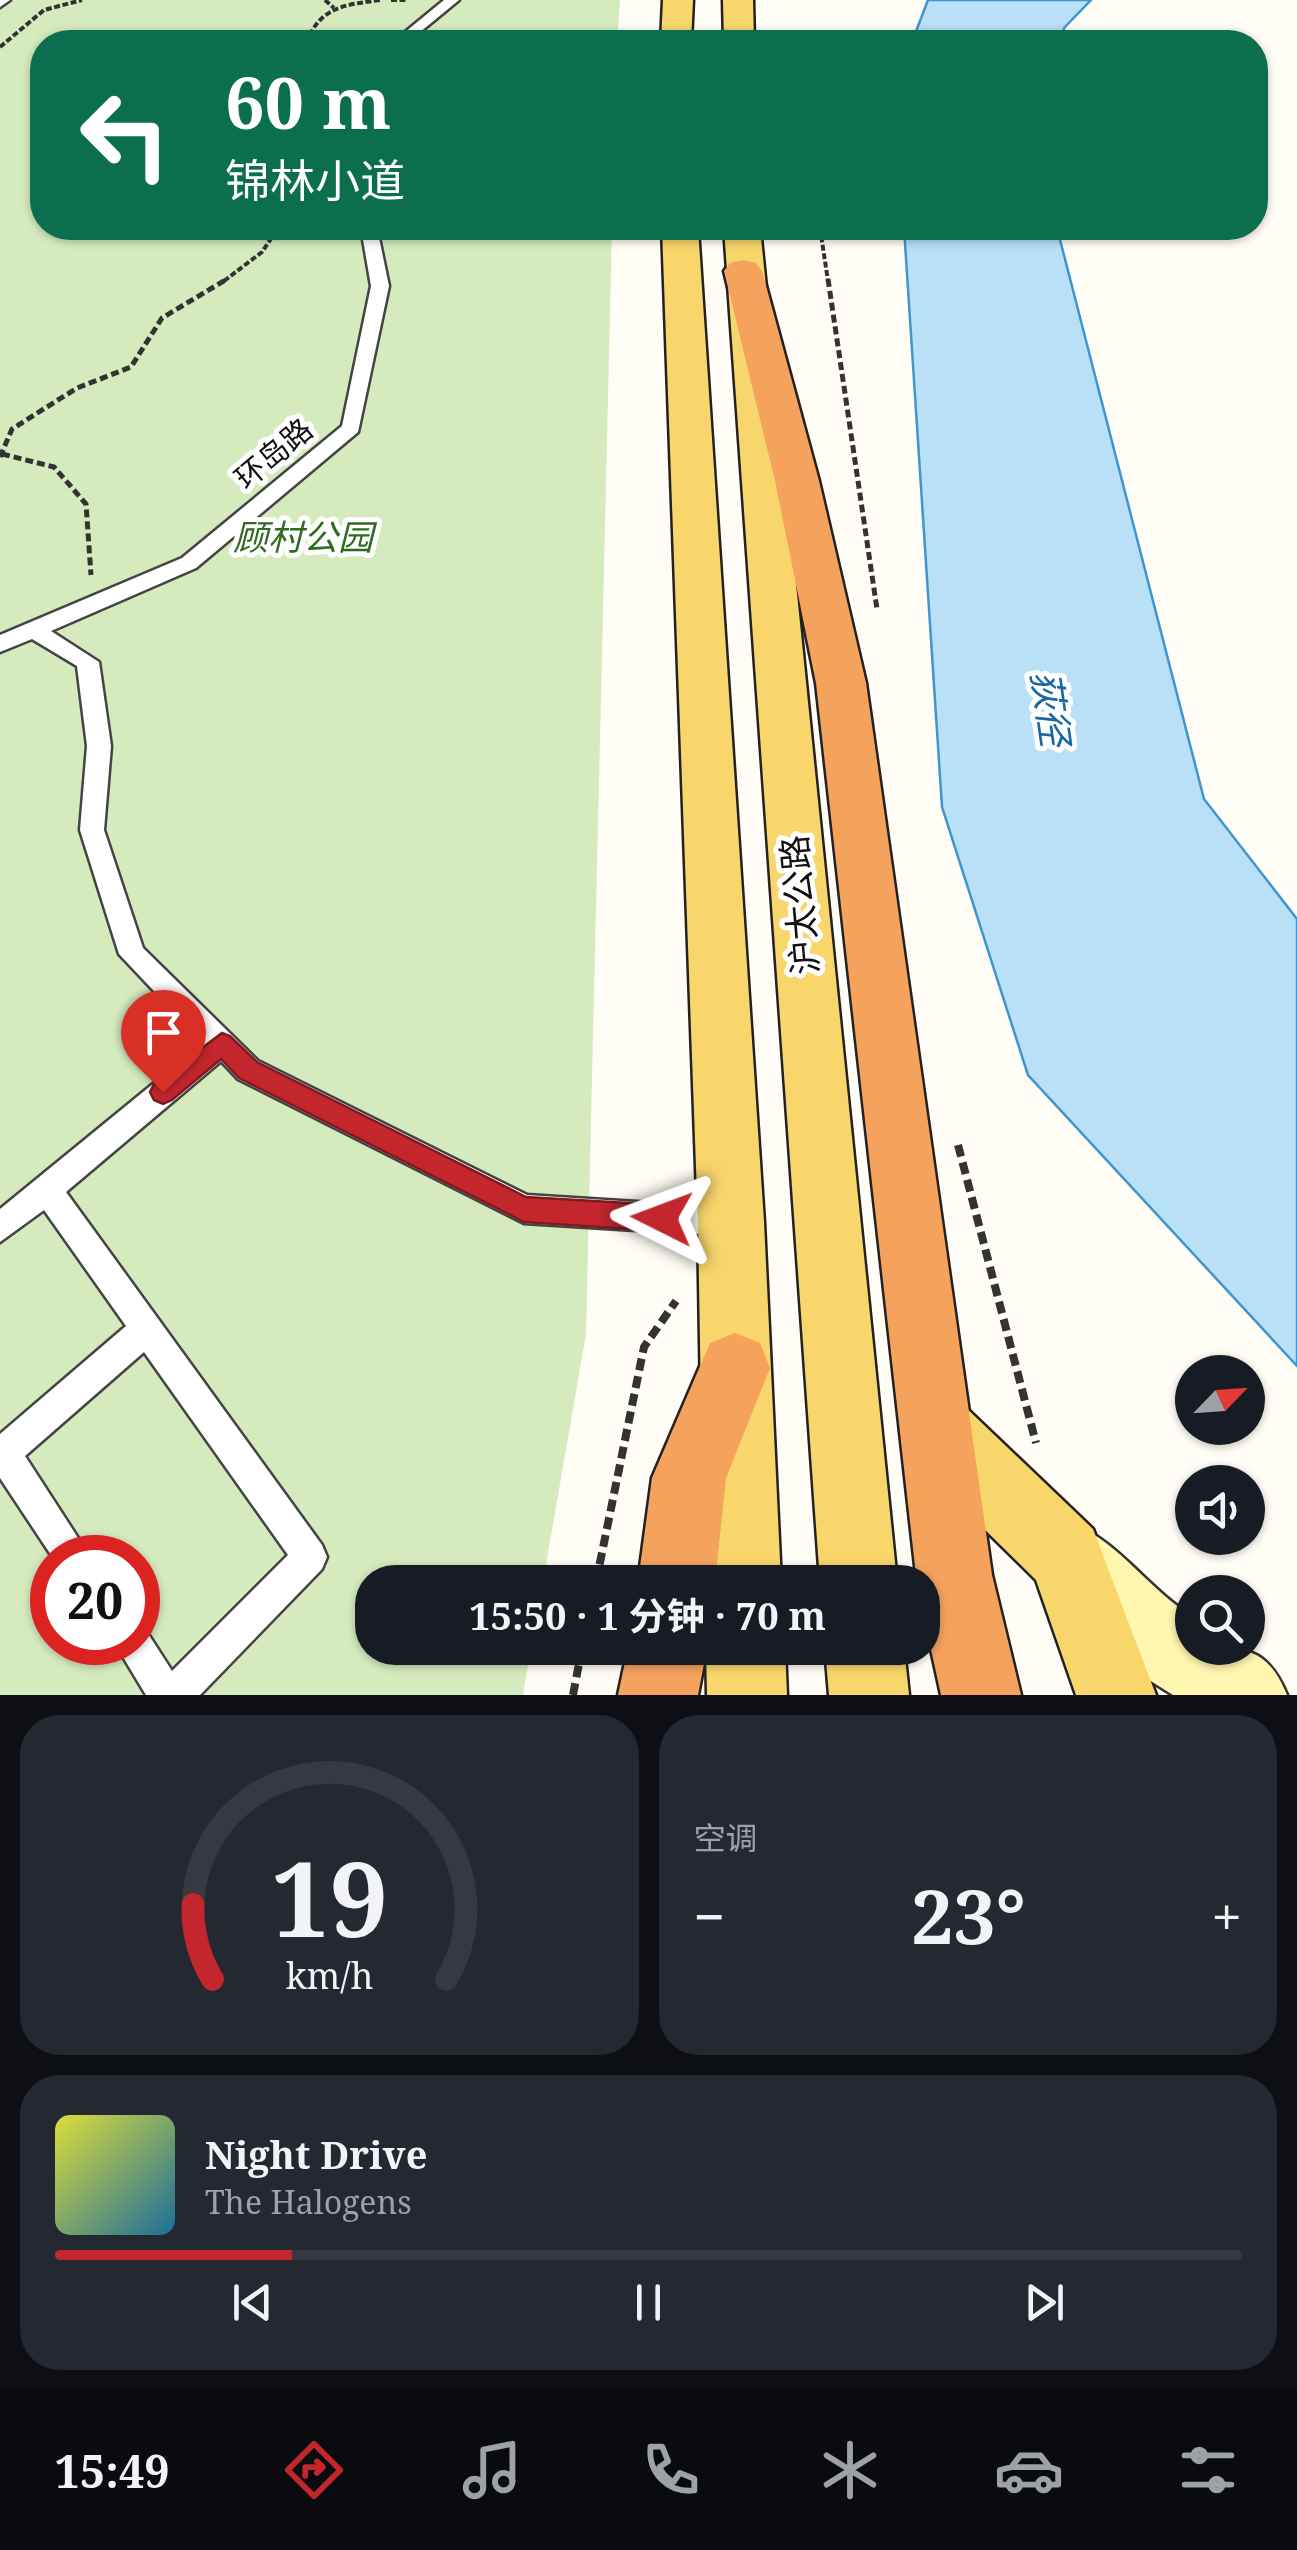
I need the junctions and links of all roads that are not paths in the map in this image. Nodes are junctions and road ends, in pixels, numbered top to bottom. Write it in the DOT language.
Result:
graph roads {
  1 [pos="452,0"];
  2 [pos="678,0"];
  3 [pos="738,0"];
  4 [pos="415,30"];
  5 [pos="677,30"];
  6 [pos="738,30"];
  7 [pos="371,240"];
  8 [pos="681,240"];
  9 [pos="742,249"];
  10 [pos="34,630"];
  11 [pos="0,644"];
  12 [pos="222,1044"];
  13 [pos="46,1190"];
  14 [pos="731,1222"];
  15 [pos="0,1228"];
  16 [pos="147,1328"];
  17 [pos="735,1368"];
  18 [pos="936,1430"];
  19 [pos="2,1455"];
  20 [pos="58,1535"];
  21 [pos="1066,1556"];
  22 [pos="678,1565"];
  23 [pos="742,1565"];
  24 [pos="858,1565"];
  25 [pos="149,1665"];
  26 [pos="664,1665"];
  27 [pos="747,1665"];
  28 [pos="867,1665"];
  29 [pos="171,1695"];
  30 [pos="658,1695"];
  31 [pos="748,1695"];
  32 [pos="870,1695"];
  33 [pos="981,1695"];
  34 [pos="1116,1695"];
  35 [pos="1247,1695"];
  1 -- 4 [label="lane"];
  2 -- 5 [label="main road"];
  3 -- 6 [label="main road"];
  7 -- 10 [label="lane, 环岛路"];
  8 -- 14 [label="main road"];
  9 -- 18 [label="highway"];
  9 -- 24 [label="main road, 沪太公路"];
  10 -- 11 [label="lane, 环岛路"];
  10 -- 12 [label="lane"];
  12 -- 13 [label="lane"];
  12 -- 14 [label="lane"];
  13 -- 15 [label="lane"];
  13 -- 16 [label="lane"];
  14 -- 17 [label="main road"];
  16 -- 19 [label="lane"];
  16 -- 29 [label="lane"];
  17 -- 22 [label="highway"];
  17 -- 23 [label="main road"];
  18 -- 21 [label="main road"];
  18 -- 33 [label="highway"];
  19 -- 20 [label="lane"];
  21 -- 34 [label="main road"];
  21 -- 35 [label="street"];
  25 -- 29 [label="lane"];
  26 -- 30 [label="highway"];
  27 -- 31 [label="main road"];
  28 -- 32 [label="main road"];
}
